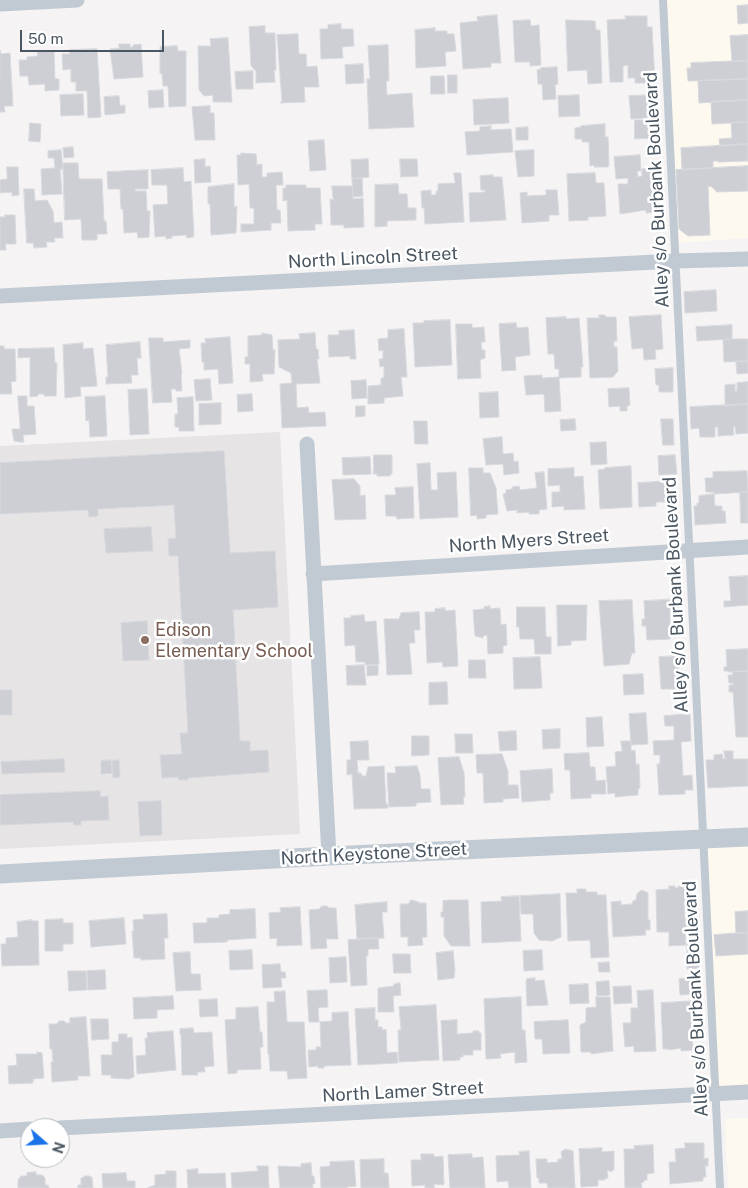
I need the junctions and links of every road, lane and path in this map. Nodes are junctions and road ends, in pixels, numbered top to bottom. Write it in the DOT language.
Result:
graph roads {
  1 [pos="77,0"];
  2 [pos="663,0"];
  3 [pos="0,4"];
  4 [pos="748,259"];
  5 [pos="676,261"];
  6 [pos="0,296"];
  7 [pos="307,444"];
  8 [pos="748,547"];
  9 [pos="690,550"];
  10 [pos="313,574"];
  11 [pos="748,837"];
  12 [pos="703,838"];
  13 [pos="329,856"];
  14 [pos="0,874"];
  15 [pos="748,1092"];
  16 [pos="716,1093"];
  17 [pos="70,1128"];
  18 [pos="20,1130"];
  19 [pos="0,1131"];
  20 [pos="720,1188"];
  1 -- 3 [label="street"];
  2 -- 5 [label="lane, Alley s/o Burbank Boulevard"];
  4 -- 5 [label="street, North Lincoln Street"];
  5 -- 6 [label="street, North Lincoln Street"];
  5 -- 9 [label="lane, Alley s/o Burbank Boulevard"];
  7 -- 10 [label="street"];
  8 -- 9 [label="street, North Myers Street"];
  9 -- 10 [label="street, North Myers Street"];
  9 -- 12 [label="lane, Alley s/o Burbank Boulevard"];
  10 -- 13 [label="street"];
  11 -- 12 [label="street, North Keystone Street"];
  12 -- 13 [label="street, North Keystone Street"];
  12 -- 16 [label="lane, Alley s/o Burbank Boulevard"];
  13 -- 14 [label="street, North Keystone Street"];
  15 -- 16 [label="street, North Lamer Street"];
  16 -- 17 [label="street, North Lamer Street"];
  16 -- 20 [label="lane, Alley s/o Burbank Boulevard"];
  18 -- 19 [label="street"];
}
